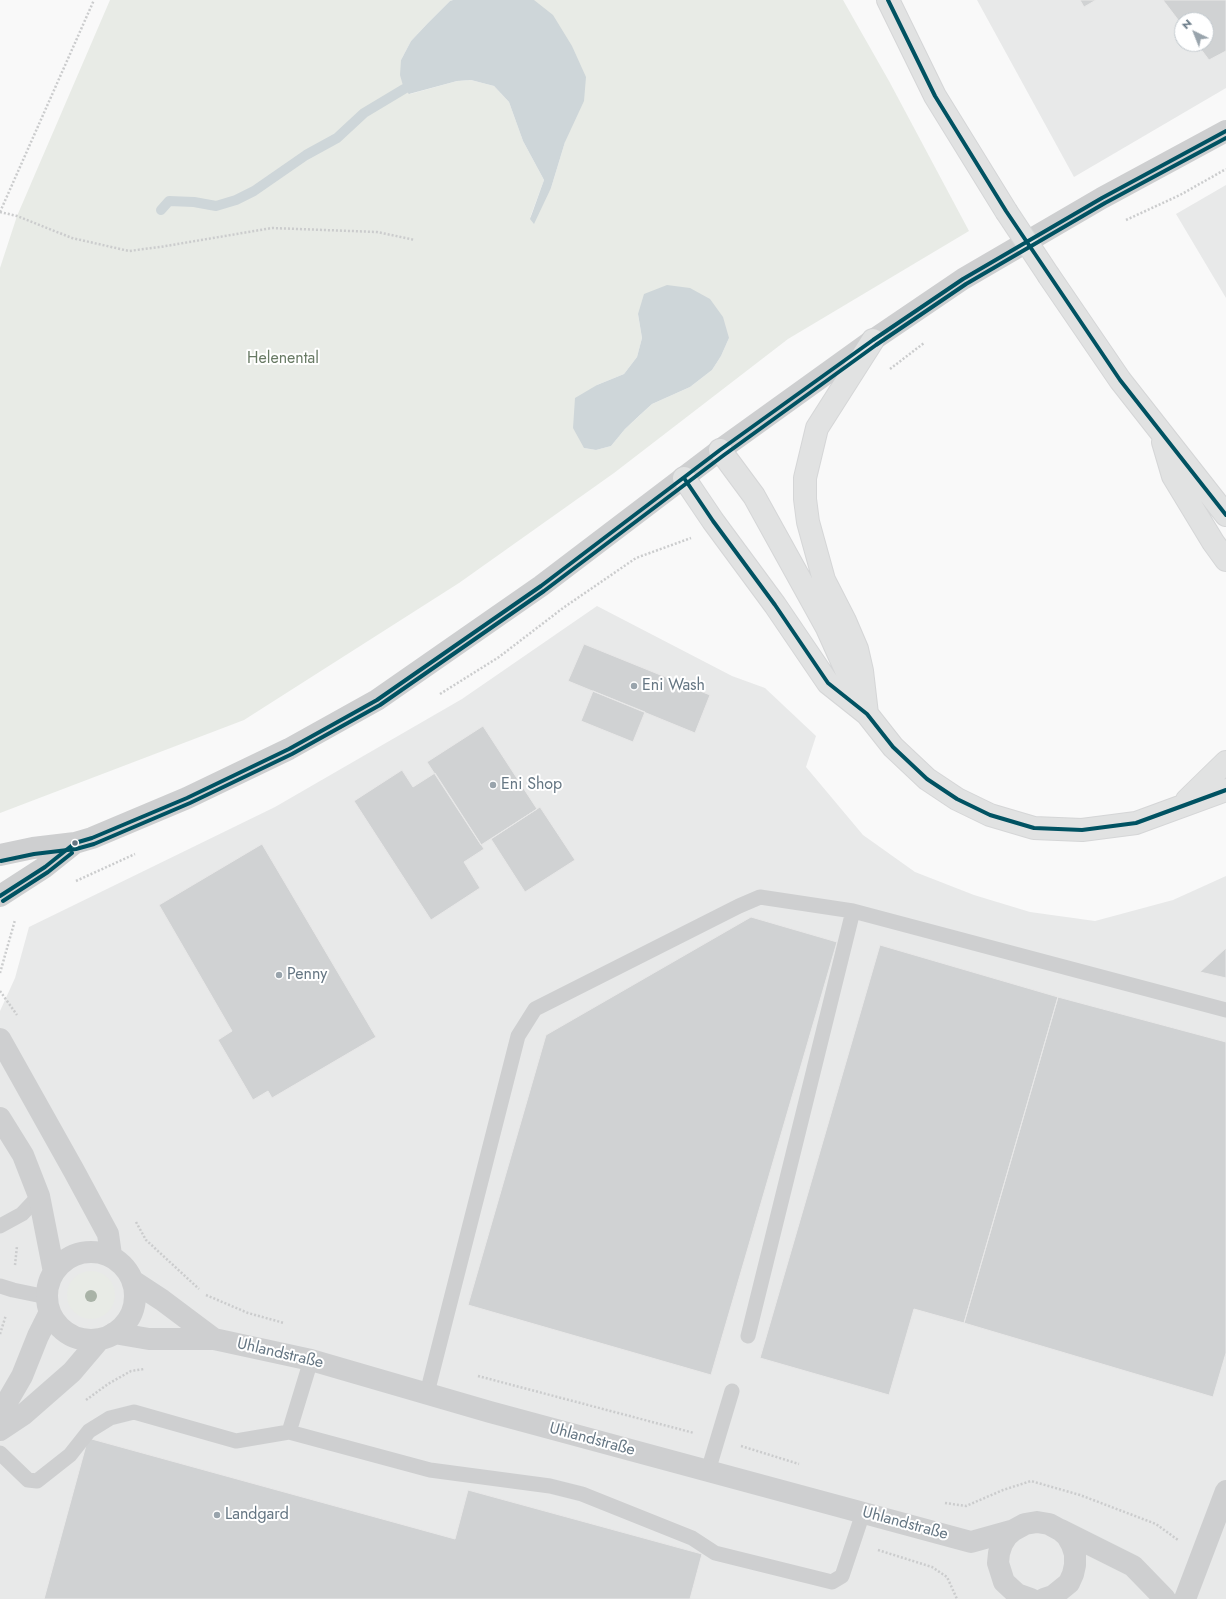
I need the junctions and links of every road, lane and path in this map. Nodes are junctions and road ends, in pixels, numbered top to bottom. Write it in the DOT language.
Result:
graph roads {
  1 [pos="94,0"];
  2 [pos="888,0"];
  3 [pos="1226,131"];
  4 [pos="1226,169"];
  5 [pos="0,212"];
  6 [pos="1125,221"];
  7 [pos="415,240"];
  8 [pos="928,339"];
  9 [pos="873,340"];
  10 [pos="887,372"];
  11 [pos="1161,433"];
  12 [pos="720,450"];
  13 [pos="684,478"];
  14 [pos="1226,515"];
  15 [pos="1226,560"];
  16 [pos="867,714"];
  17 [pos="1226,762"];
  18 [pos="1226,790"];
  19 [pos="1181,807"];
  20 [pos="75,843"];
  21 [pos="0,855"];
  22 [pos="0,896"];
  23 [pos="853,911"];
  24 [pos="0,991"];
  25 [pos="1226,1010"];
  26 [pos="18,1015"];
  27 [pos="0,1039"];
  28 [pos="0,1118"];
  29 [pos="39,1196"];
  30 [pos="14,1218"];
  31 [pos="134,1220"];
  32 [pos="0,1226"];
  33 [pos="111,1256"];
  34 [pos="54,1272"];
  35 [pos="133,1281"];
  36 [pos="6,1288"];
  37 [pos="48,1304"];
  38 [pos="286,1323"];
  39 [pos="0,1334"];
  40 [pos="107,1336"];
  41 [pos="748,1336"];
  42 [pos="214,1339"];
  43 [pos="311,1360"];
  44 [pos="434,1365"];
  45 [pos="732,1391"];
  46 [pos="427,1393"];
  47 [pos="0,1414"];
  48 [pos="0,1430"];
  49 [pos="289,1432"];
  50 [pos="718,1439"];
  51 [pos="0,1453"];
  52 [pos="801,1464"];
  53 [pos="708,1471"];
  54 [pos="1226,1491"];
  55 [pos="944,1503"];
  56 [pos="863,1513"];
  57 [pos="1014,1530"];
  58 [pos="1060,1530"];
  59 [pos="971,1542"];
  60 [pos="1201,1557"];
  61 [pos="1004,1582"];
  62 [pos="1031,1599"];
  63 [pos="1165,1599"];
  64 [pos="1185,1599"];
  1 -- 5 [label="path"];
  2 -- 11 [label="main road, bridge"];
  3 -- 9 [label="street"];
  4 -- 6 [label="path"];
  5 -- 7 [label="path"];
  8 -- 10 [label="path"];
  9 -- 12 [label="street"];
  9 -- 16 [label="main road"];
  11 -- 14 [label="main road"];
  11 -- 15 [label="main road"];
  12 -- 13 [label="street"];
  12 -- 16 [label="main road"];
  13 -- 16 [label="main road"];
  13 -- 20 [label="street"];
  16 -- 19 [label="main road"];
  17 -- 19 [label="main road"];
  18 -- 19 [label="main road"];
  20 -- 21 [label="street"];
  20 -- 22 [label="street"];
  23 -- 25 [label="lane"];
  23 -- 41 [label="lane"];
  23 -- 44 [label="lane"];
  24 -- 26 [label="path"];
  27 -- 33 [label="street"];
  28 -- 29 [label="street, Uhlandstraße"];
  29 -- 30 [label="lane"];
  29 -- 34 [label="street, Uhlandstraße"];
  30 -- 32 [label="lane"];
  30 -- 36 [label="path"];
  31 -- 38 [label="path"];
  33 -- 34 [label="street, Uhlandstraße"];
  33 -- 35 [label="street, Uhlandstraße"];
  34 -- 37 [label="street, Uhlandstraße"];
  35 -- 40 [label="street, Uhlandstraße"];
  35 -- 42 [label="street, Uhlandstraße"];
  36 -- 37 [label="lane"];
  36 -- 39 [label="path"];
  37 -- 40 [label="street, Uhlandstraße"];
  37 -- 47 [label="street"];
  40 -- 42 [label="street, Uhlandstraße"];
  40 -- 48 [label="street"];
  42 -- 43 [label="street, Uhlandstraße"];
  43 -- 46 [label="street, Uhlandstraße"];
  43 -- 49 [label="lane"];
  44 -- 46 [label="lane"];
  44 -- 50 [label="path"];
  45 -- 50 [label="lane"];
  46 -- 53 [label="street, Uhlandstraße"];
  49 -- 51 [label="lane"];
  49 -- 56 [label="lane"];
  50 -- 52 [label="path"];
  50 -- 53 [label="lane"];
  53 -- 56 [label="street, Uhlandstraße"];
  54 -- 60 [label="street"];
  55 -- 60 [label="path"];
  56 -- 59 [label="street, Uhlandstraße"];
  57 -- 58 [label="street"];
  57 -- 59 [label="street"];
  57 -- 61 [label="street"];
  58 -- 62 [label="street"];
  58 -- 63 [label="street"];
  59 -- 61 [label="street"];
  60 -- 64 [label="street"];
  61 -- 62 [label="street"];
}
